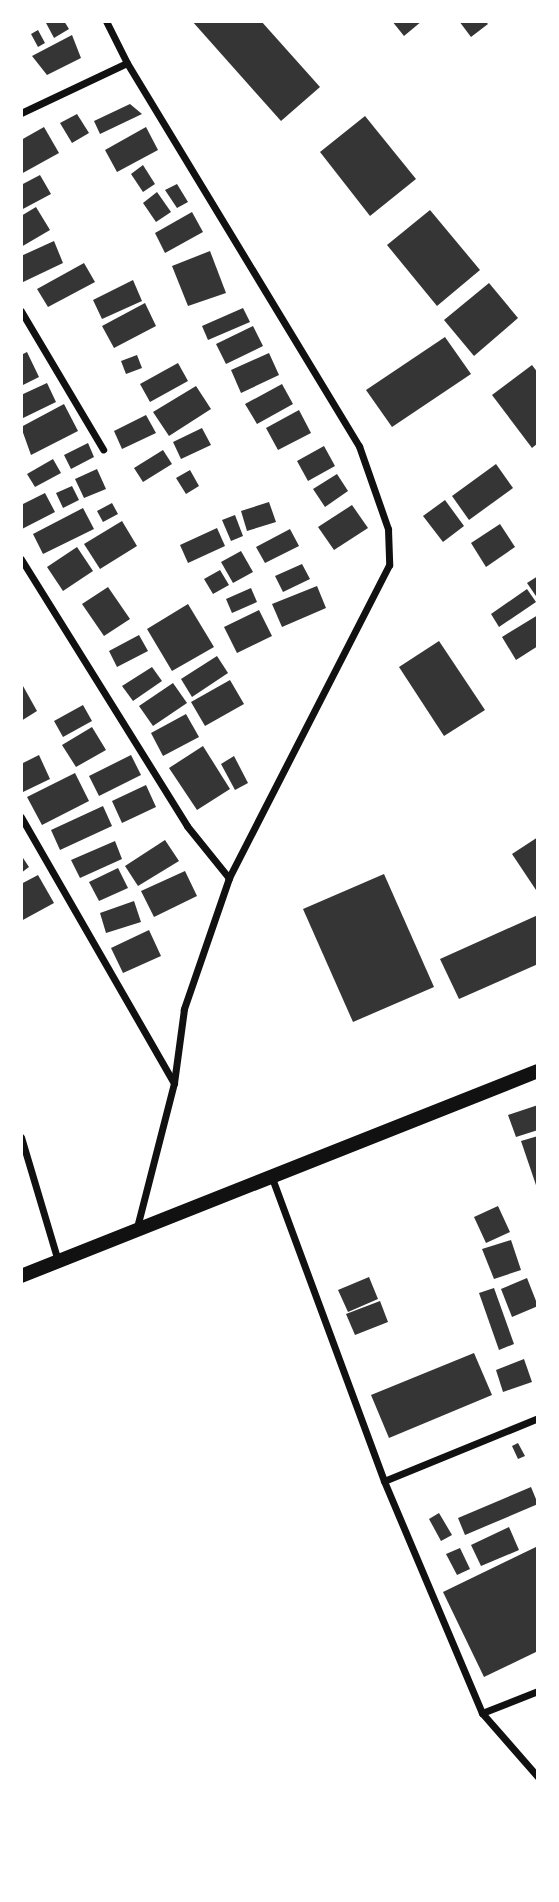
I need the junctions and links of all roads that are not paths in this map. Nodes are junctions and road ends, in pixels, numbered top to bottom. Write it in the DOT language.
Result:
graph roads {
  1 [pos="106,21"];
  2 [pos="127,63"];
  3 [pos="21,113"];
  4 [pos="21,311"];
  5 [pos="103,449"];
  6 [pos="21,559"];
  7 [pos="21,817"];
  8 [pos="229,878"];
  9 [pos="538,1070"];
  10 [pos="174,1083"];
  11 [pos="21,1137"];
  12 [pos="272,1178"];
  13 [pos="137,1227"];
  14 [pos="58,1261"];
  15 [pos="21,1276"];
  16 [pos="538,1418"];
  17 [pos="384,1481"];
  18 [pos="538,1691"];
  19 [pos="482,1713"];
  20 [pos="538,1777"];
  1 -- 2 [label="street"];
  2 -- 3 [label="street"];
  2 -- 8 [label="street"];
  4 -- 5 [label="street"];
  6 -- 8 [label="street"];
  7 -- 10 [label="street"];
  8 -- 10 [label="street"];
  9 -- 12 [label="main road"];
  10 -- 13 [label="street"];
  11 -- 14 [label="street"];
  12 -- 13 [label="main road"];
  12 -- 17 [label="street"];
  13 -- 14 [label="main road"];
  14 -- 15 [label="main road"];
  16 -- 17 [label="street"];
  17 -- 19 [label="street"];
  18 -- 19 [label="street"];
  19 -- 20 [label="street"];
}
